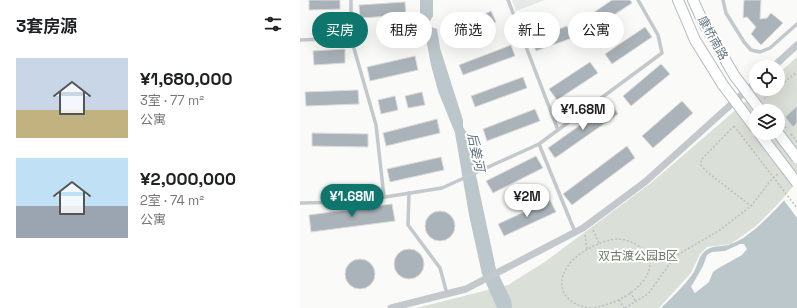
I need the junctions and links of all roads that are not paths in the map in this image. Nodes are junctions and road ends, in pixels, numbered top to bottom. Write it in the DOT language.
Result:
graph roads {
  1 [pos="351,0"];
  2 [pos="508,0"];
  3 [pos="638,0"];
  4 [pos="678,0"];
  5 [pos="693,0"];
  6 [pos="723,0"];
  7 [pos="351,12"];
  8 [pos="797,24"];
  9 [pos="300,40"];
  10 [pos="312,40"];
  11 [pos="797,45"];
  12 [pos="354,48"];
  13 [pos="781,60"];
  14 [pos="749,88"];
  15 [pos="756,104"];
  16 [pos="749,119"];
  17 [pos="558,130"];
  18 [pos="764,140"];
  19 [pos="783,140"];
  20 [pos="539,144"];
  21 [pos="797,158"];
  22 [pos="797,183"];
  23 [pos="409,193"];
  24 [pos="384,197"];
  25 [pos="300,203"];
  26 [pos="575,232"];
  27 [pos="447,294"];
  28 [pos="404,306"];
  29 [pos="391,308"];
  1 -- 7 [label="lane"];
  2 -- 17 [label="lane"];
  3 -- 17 [label="lane"];
  4 -- 16 [label="main road, 康桥南路, bridge"];
  5 -- 15 [label="main road, 康桥南路, bridge"];
  6 -- 8 [label="lane"];
  9 -- 10 [label="lane"];
  11 -- 13 [label="street"];
  12 -- 24 [label="lane"];
  14 -- 26 [label="street"];
  17 -- 20 [label="lane"];
  18 -- 22 [label="main road, bridge"];
  19 -- 21 [label="main road, bridge"];
  20 -- 23 [label="lane"];
  20 -- 26 [label="lane"];
  23 -- 24 [label="lane"];
  23 -- 27 [label="lane"];
  24 -- 25 [label="lane"];
  26 -- 27 [label="street"];
  27 -- 28 [label="street"];
  28 -- 29 [label="street"];
}
